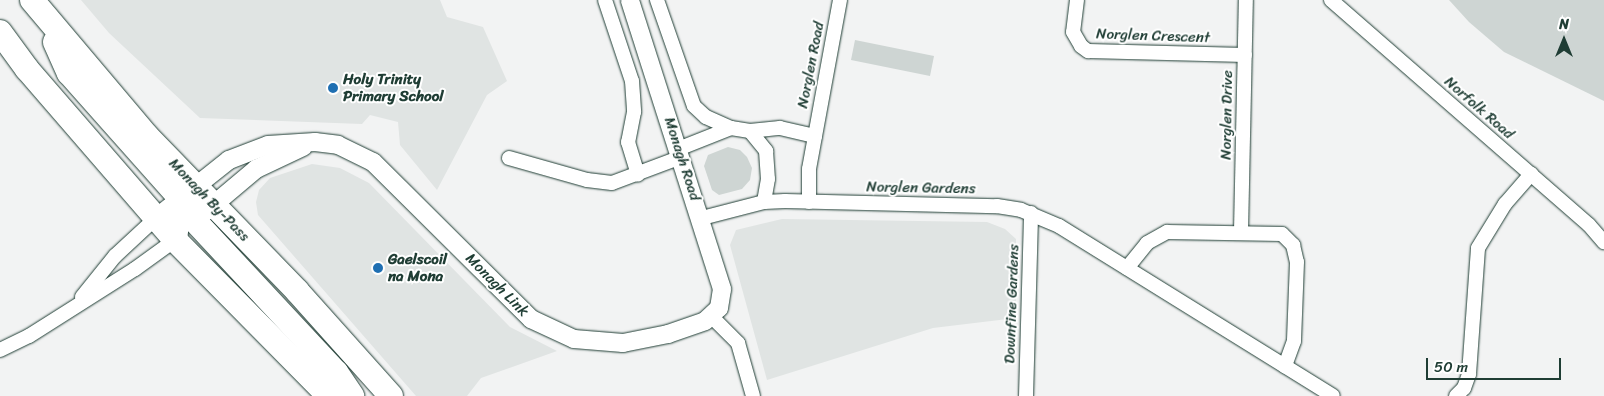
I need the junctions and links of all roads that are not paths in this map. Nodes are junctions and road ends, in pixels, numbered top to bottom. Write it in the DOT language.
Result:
graph roads {
  1 [pos="605,0"];
  2 [pos="630,0"];
  3 [pos="657,0"];
  4 [pos="840,0"];
  5 [pos="1077,0"];
  6 [pos="1246,0"];
  7 [pos="1331,0"];
  8 [pos="36,7"];
  9 [pos="0,32"];
  10 [pos="1245,55"];
  11 [pos="731,128"];
  12 [pos="750,131"];
  13 [pos="814,136"];
  14 [pos="315,142"];
  15 [pos="680,153"];
  16 [pos="509,158"];
  17 [pos="1531,174"];
  18 [pos="638,175"];
  19 [pos="187,191"];
  20 [pos="764,202"];
  21 [pos="809,202"];
  22 [pos="213,204"];
  23 [pos="1031,213"];
  24 [pos="156,218"];
  25 [pos="702,218"];
  26 [pos="195,220"];
  27 [pos="1241,232"];
  28 [pos="175,240"];
  29 [pos="1604,242"];
  30 [pos="1127,268"];
  31 [pos="77,304"];
  32 [pos="712,317"];
  33 [pos="0,350"];
  34 [pos="1284,366"];
  35 [pos="1460,392"];
  36 [pos="329,396"];
  37 [pos="352,396"];
  38 [pos="391,396"];
  39 [pos="753,396"];
  40 [pos="1026,396"];
  41 [pos="1333,396"];
  1 -- 18 [label="street"];
  2 -- 15 [label="street, Monagh Road"];
  3 -- 11 [label="street, Monagh Road"];
  4 -- 13 [label="street, Norglen Road"];
  5 -- 10 [label="street, Norglen Crescent"];
  6 -- 10 [label="street, Norglen Drive"];
  7 -- 17 [label="street, Norfolk Road"];
  8 -- 19 [label="highway, Monagh By-Pass"];
  9 -- 24 [label="highway"];
  10 -- 27 [label="street, Norglen Drive"];
  11 -- 12 [label="street"];
  11 -- 15 [label="street"];
  12 -- 13 [label="street"];
  12 -- 20 [label="street"];
  13 -- 21 [label="street, Norglen Road"];
  14 -- 19 [label="street, Monagh Link"];
  14 -- 22 [label="street"];
  14 -- 32 [label="street, Monagh Link"];
  15 -- 18 [label="street"];
  15 -- 25 [label="street, Monagh Road"];
  16 -- 18 [label="street"];
  17 -- 29 [label="street, Norfolk Road"];
  17 -- 35 [label="street"];
  19 -- 22 [label="highway, Monagh By-Pass"];
  19 -- 24 [label="street, Monagh Link"];
  19 -- 26 [label="highway"];
  19 -- 28 [label="highway"];
  20 -- 21 [label="street, Norglen Gardens"];
  20 -- 25 [label="street, Norglen Gardens"];
  21 -- 23 [label="street, Norglen Gardens"];
  22 -- 26 [label="street"];
  22 -- 38 [label="highway, Monagh By-Pass"];
  23 -- 30 [label="street, Norglen Gardens"];
  23 -- 40 [label="street, Downfine Gardens"];
  24 -- 28 [label="highway"];
  24 -- 31 [label="street"];
  25 -- 32 [label="street, Monagh Road"];
  26 -- 28 [label="street"];
  26 -- 37 [label="highway"];
  27 -- 30 [label="street"];
  27 -- 34 [label="street"];
  28 -- 31 [label="street"];
  28 -- 36 [label="highway"];
  30 -- 34 [label="street, Norglen Gardens"];
  31 -- 33 [label="street"];
  32 -- 39 [label="street"];
  34 -- 41 [label="street, Norglen Gardens"];
}
